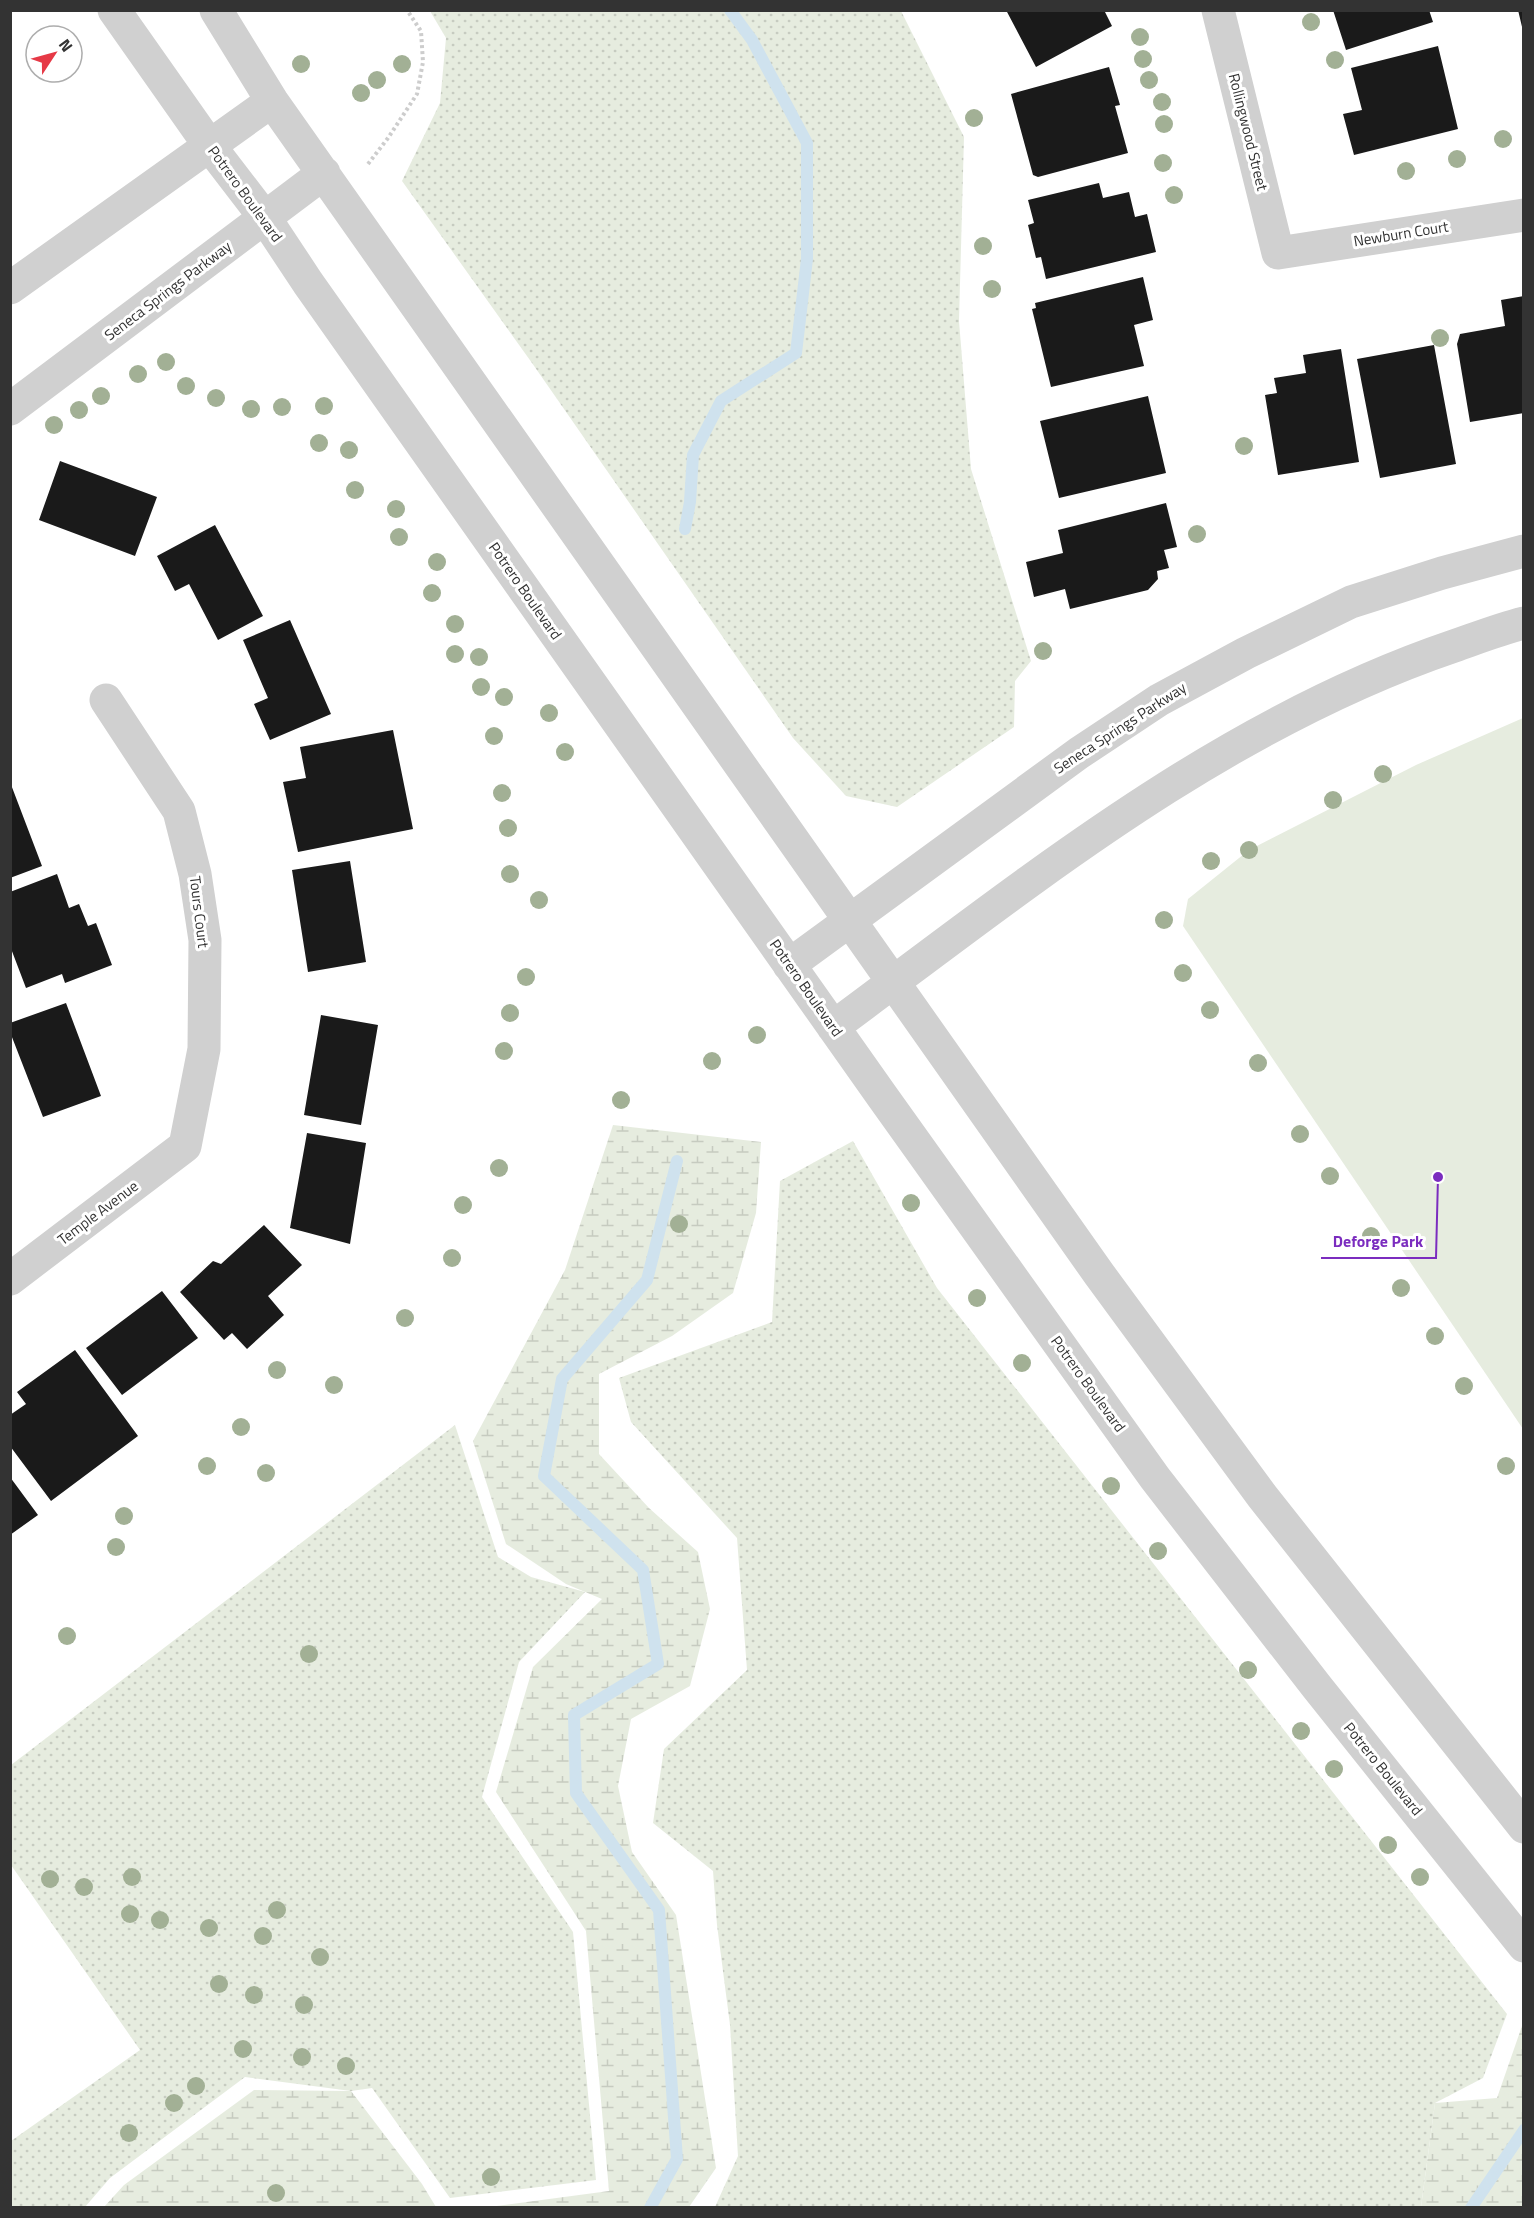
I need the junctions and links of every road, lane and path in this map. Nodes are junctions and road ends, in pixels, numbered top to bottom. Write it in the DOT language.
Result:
graph roads {
  1 [pos="114,10"];
  2 [pos="216,10"];
  3 [pos="407,10"];
  4 [pos="1218,10"];
  5 [pos="272,101"];
  6 [pos="209,146"];
  7 [pos="368,164"];
  8 [pos="324,173"];
  9 [pos="1524,215"];
  10 [pos="265,218"];
  11 [pos="1278,253"];
  12 [pos="10,288"];
  13 [pos="10,408"];
  14 [pos="1524,550"];
  15 [pos="1524,623"];
  16 [pos="106,700"];
  17 [pos="849,920"];
  18 [pos="789,965"];
  19 [pos="893,982"];
  20 [pos="833,1027"];
  21 [pos="185,1146"];
  22 [pos="10,1279"];
  23 [pos="1524,1827"];
  24 [pos="1524,1946"];
  1 -- 6 [label="street, Potrero Boulevard"];
  2 -- 5 [label="street"];
  3 -- 7 [label="path"];
  4 -- 11 [label="street, Rollingwood Street"];
  5 -- 6 [label="street"];
  5 -- 8 [label="street"];
  6 -- 10 [label="street, Potrero Boulevard"];
  6 -- 12 [label="street"];
  8 -- 10 [label="street, Seneca Springs Parkway"];
  8 -- 17 [label="street"];
  9 -- 11 [label="street, Newburn Court"];
  10 -- 13 [label="street, Seneca Springs Parkway"];
  10 -- 18 [label="street, Potrero Boulevard"];
  14 -- 17 [label="street, Seneca Springs Parkway"];
  15 -- 19 [label="street"];
  16 -- 21 [label="street, Tours Court"];
  17 -- 18 [label="street, Seneca Springs Parkway"];
  17 -- 19 [label="street"];
  18 -- 20 [label="street, Potrero Boulevard"];
  19 -- 20 [label="street"];
  19 -- 23 [label="street"];
  20 -- 24 [label="street, Potrero Boulevard"];
  21 -- 22 [label="street, Temple Avenue"];
}
